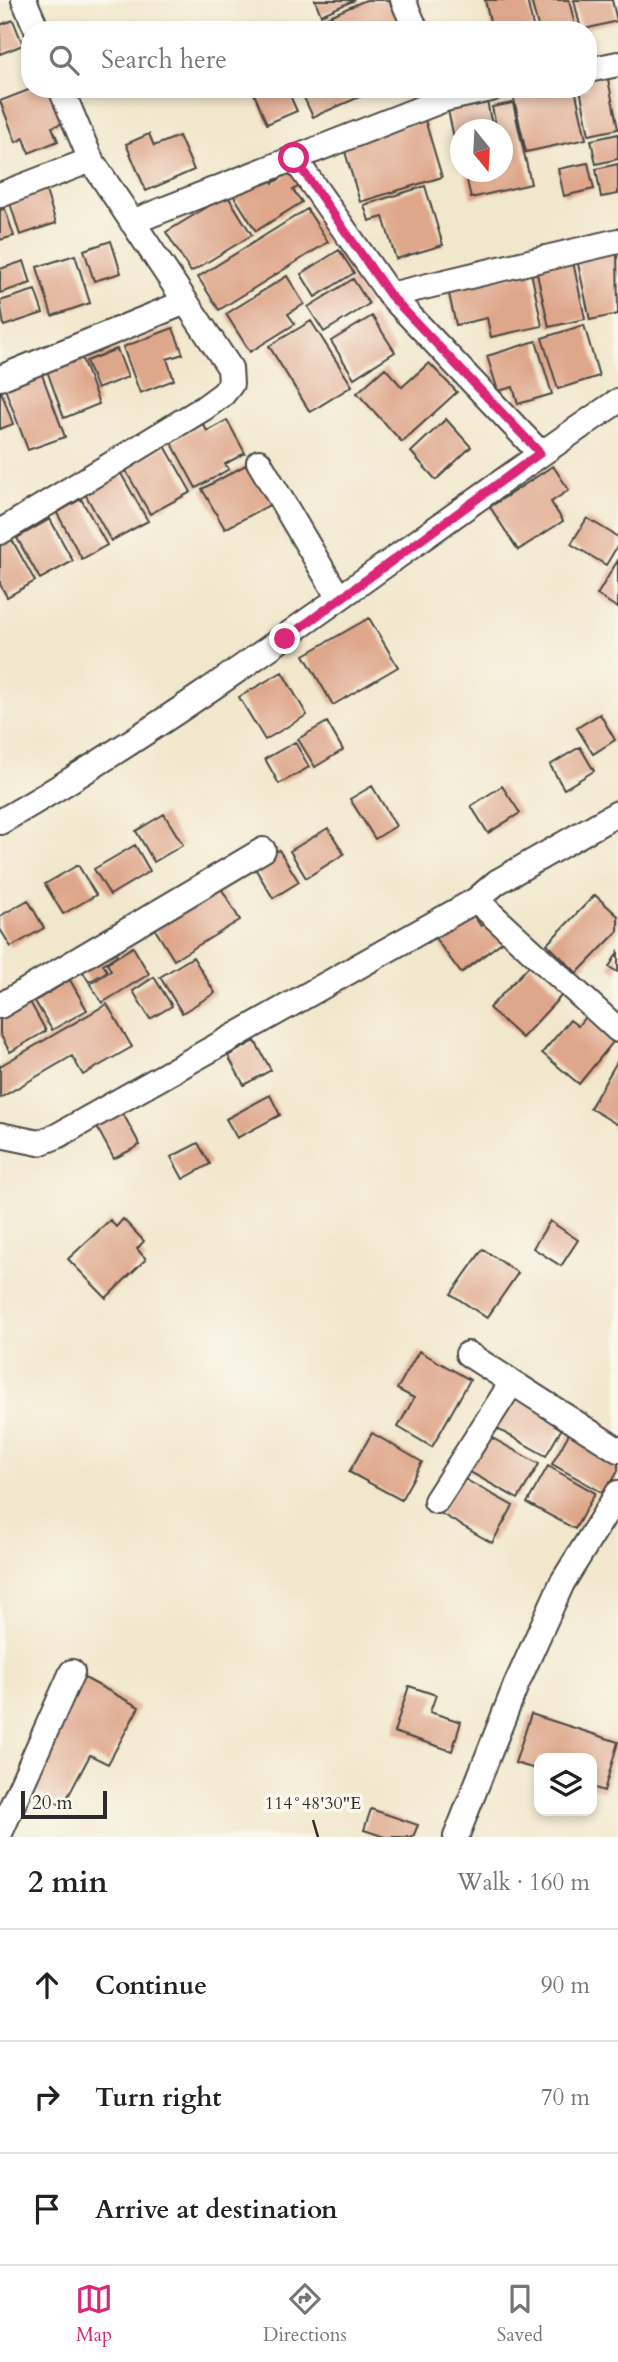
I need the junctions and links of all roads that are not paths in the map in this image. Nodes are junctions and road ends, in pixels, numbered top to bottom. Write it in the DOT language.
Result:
graph roads {
  1 [pos="24,0"];
  2 [pos="403,0"];
  3 [pos="33,21"];
  4 [pos="412,21"];
  5 [pos="618,64"];
  6 [pos="597,68"];
  7 [pos="65,98"];
  8 [pos="434,98"];
  9 [pos="294,158"];
  10 [pos="91,160"];
  11 [pos="0,195"];
  12 [pos="132,222"];
  13 [pos="618,241"];
  14 [pos="390,295"];
  15 [pos="183,303"];
  16 [pos="0,378"];
  17 [pos="618,401"];
  18 [pos="540,453"];
  19 [pos="259,462"];
  20 [pos="0,532"];
  21 [pos="339,598"];
  22 [pos="618,813"];
  23 [pos="0,822"];
  24 [pos="262,850"];
  25 [pos="476,900"];
  26 [pos="0,1006"];
  27 [pos="618,1030"];
  28 [pos="0,1135"];
  29 [pos="468,1354"];
  30 [pos="511,1384"];
  31 [pos="618,1450"];
  32 [pos="618,1493"];
  33 [pos="436,1501"];
  34 [pos="72,1672"];
  35 [pos="0,1833"];
  36 [pos="456,1837"];
  1 -- 3 [label="street"];
  2 -- 4 [label="street"];
  5 -- 6 [label="street"];
  7 -- 10 [label="street"];
  8 -- 9 [label="street"];
  9 -- 12 [label="street"];
  9 -- 14 [label="street"];
  10 -- 11 [label="street"];
  10 -- 12 [label="street"];
  12 -- 15 [label="street"];
  13 -- 14 [label="street"];
  14 -- 18 [label="street"];
  15 -- 16 [label="street"];
  15 -- 20 [label="street"];
  17 -- 18 [label="street"];
  18 -- 21 [label="street"];
  19 -- 21 [label="street"];
  21 -- 23 [label="street"];
  22 -- 25 [label="street"];
  24 -- 26 [label="street"];
  25 -- 27 [label="street"];
  25 -- 28 [label="street"];
  29 -- 30 [label="street"];
  30 -- 31 [label="street"];
  30 -- 33 [label="street"];
  32 -- 36 [label="street"];
  34 -- 35 [label="street"];
}
